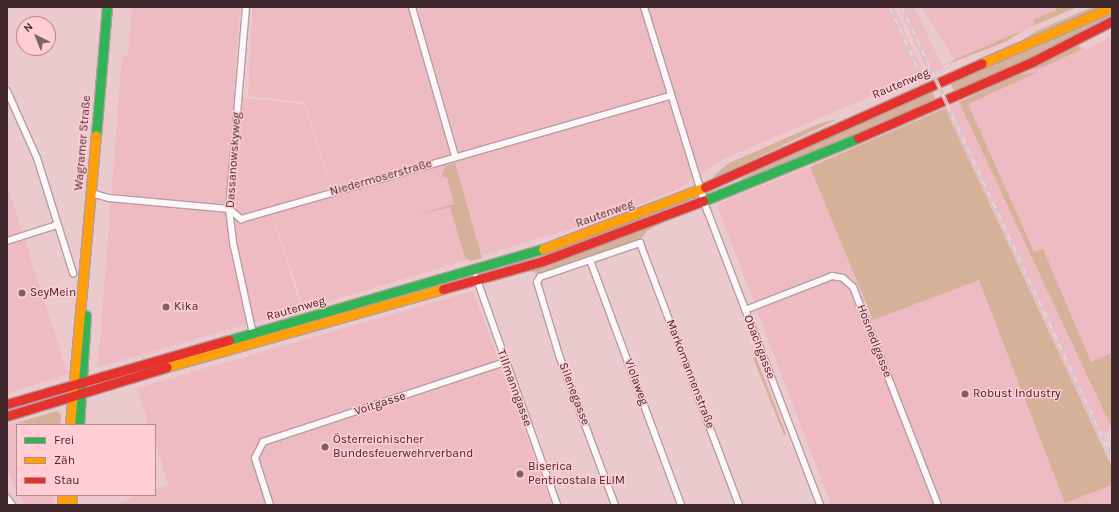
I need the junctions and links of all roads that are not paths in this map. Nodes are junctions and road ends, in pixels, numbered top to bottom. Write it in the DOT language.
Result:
graph roads {
  1 [pos="107,7"];
  2 [pos="246,7"];
  3 [pos="412,7"];
  4 [pos="644,7"];
  5 [pos="1112,7"];
  6 [pos="1112,21"];
  7 [pos="7,91"];
  8 [pos="670,96"];
  9 [pos="455,156"];
  10 [pos="701,189"];
  11 [pos="91,193"];
  12 [pos="704,200"];
  13 [pos="229,208"];
  14 [pos="57,225"];
  15 [pos="7,241"];
  16 [pos="590,260"];
  17 [pos="474,270"];
  18 [pos="73,273"];
  19 [pos="478,281"];
  20 [pos="81,282"];
  21 [pos="745,310"];
  22 [pos="253,334"];
  23 [pos="505,362"];
  24 [pos="74,385"];
  25 [pos="84,387"];
  26 [pos="72,395"];
  27 [pos="7,404"];
  28 [pos="7,416"];
  29 [pos="70,424"];
  30 [pos="79,424"];
  31 [pos="270,505"];
  32 [pos="557,505"];
  33 [pos="615,505"];
  34 [pos="681,505"];
  35 [pos="739,505"];
  36 [pos="820,505"];
  37 [pos="938,505"];
  1 -- 11 [label="main road, Wagramer Straße"];
  2 -- 13 [label="street, Dassanowskyweg"];
  3 -- 9 [label="street"];
  4 -- 8 [label="street, Obachgasse"];
  5 -- 10 [label="main road, Rautenweg"];
  6 -- 12 [label="main road, Rautenweg"];
  7 -- 14 [label="street"];
  8 -- 9 [label="street, Niedermoserstraße"];
  8 -- 10 [label="street, Obachgasse"];
  9 -- 13 [label="street, Niedermoserstraße"];
  10 -- 12 [label="street, Obachgasse"];
  10 -- 17 [label="main road, Rautenweg"];
  11 -- 13 [label="street, Niedermoserstraße"];
  11 -- 20 [label="main road, Wagramer Straße"];
  12 -- 19 [label="main road, Rautenweg"];
  12 -- 21 [label="street, Obachgasse"];
  13 -- 22 [label="street, Dassanowskyweg"];
  14 -- 15 [label="street"];
  14 -- 18 [label="street"];
  16 -- 33 [label="street, Silenegasse"];
  16 -- 34 [label="street, Violaweg"];
  16 -- 35 [label="street, Markomannenstraße"];
  17 -- 19 [label="street, Tillmanngasse"];
  17 -- 22 [label="main road, Rautenweg"];
  19 -- 23 [label="street, Tillmanngasse"];
  19 -- 25 [label="main road, Rautenweg"];
  20 -- 24 [label="main road, Wagramer Straße"];
  20 -- 25 [label="main road, Wagramer Straße"];
  21 -- 36 [label="street, Obachgasse"];
  21 -- 37 [label="street, Hosnedlgasse"];
  22 -- 25 [label="main road, Rautenweg"];
  23 -- 31 [label="street, Voitgasse"];
  23 -- 32 [label="street, Tillmanngasse"];
  24 -- 25 [label="main road"];
  24 -- 26 [label="main road, Wagramer Straße"];
  24 -- 27 [label="main road"];
  25 -- 26 [label="main road"];
  25 -- 30 [label="main road, Wagramer Straße"];
  26 -- 28 [label="main road"];
  26 -- 29 [label="main road, Wagramer Straße"];
}
